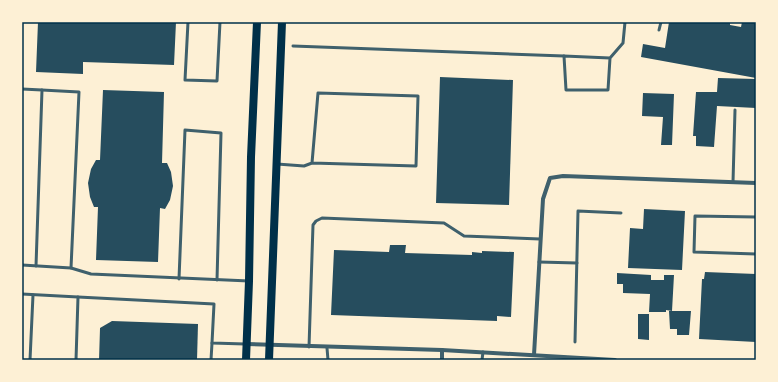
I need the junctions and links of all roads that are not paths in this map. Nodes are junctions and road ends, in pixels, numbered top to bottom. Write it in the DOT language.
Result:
graph roads {
  1 [pos="188,22"];
  2 [pos="220,22"];
  3 [pos="257,22"];
  4 [pos="281,22"];
  5 [pos="625,22"];
  6 [pos="661,22"];
  7 [pos="659,30"];
  8 [pos="293,46"];
  9 [pos="564,56"];
  10 [pos="610,58"];
  11 [pos="22,89"];
  12 [pos="42,90"];
  13 [pos="735,110"];
  14 [pos="312,163"];
  15 [pos="277,164"];
  16 [pos="733,182"];
  17 [pos="756,184"];
  18 [pos="621,213"];
  19 [pos="756,217"];
  20 [pos="540,239"];
  21 [pos="756,254"];
  22 [pos="539,262"];
  23 [pos="577,262"];
  24 [pos="22,265"];
  25 [pos="36,266"];
  26 [pos="71,268"];
  27 [pos="179,279"];
  28 [pos="217,280"];
  29 [pos="249,281"];
  30 [pos="22,294"];
  31 [pos="33,295"];
  32 [pos="78,297"];
  33 [pos="576,342"];
  34 [pos="212,343"];
  35 [pos="246,344"];
  36 [pos="270,346"];
  37 [pos="309,347"];
  38 [pos="327,348"];
  39 [pos="442,350"];
  40 [pos="483,352"];
  41 [pos="534,355"];
  42 [pos="546,358"];
  43 [pos="30,360"];
  44 [pos="76,360"];
  45 [pos="211,360"];
  46 [pos="246,360"];
  47 [pos="269,360"];
  48 [pos="328,360"];
  49 [pos="442,360"];
  50 [pos="482,360"];
  51 [pos="615,360"];
  1 -- 2 [label="lane"];
  3 -- 29 [label="main road"];
  4 -- 15 [label="main road"];
  5 -- 10 [label="lane"];
  6 -- 7 [label="lane"];
  8 -- 9 [label="lane"];
  9 -- 10 [label="lane"];
  9 -- 10 [label="lane"];
  11 -- 12 [label="lane"];
  12 -- 25 [label="lane"];
  12 -- 26 [label="lane"];
  13 -- 16 [label="lane"];
  14 -- 14 [label="lane"];
  14 -- 15 [label="lane"];
  15 -- 36 [label="main road"];
  16 -- 17 [label="street"];
  16 -- 20 [label="street"];
  18 -- 23 [label="lane"];
  19 -- 21 [label="lane"];
  20 -- 22 [label="street"];
  20 -- 37 [label="lane"];
  22 -- 23 [label="lane"];
  22 -- 41 [label="street"];
  23 -- 33 [label="lane"];
  24 -- 25 [label="lane"];
  25 -- 26 [label="lane"];
  26 -- 27 [label="lane"];
  27 -- 28 [label="lane"];
  27 -- 28 [label="lane"];
  28 -- 29 [label="lane"];
  29 -- 35 [label="main road"];
  30 -- 31 [label="lane"];
  31 -- 32 [label="lane"];
  31 -- 43 [label="lane"];
  32 -- 34 [label="lane"];
  32 -- 44 [label="lane"];
  34 -- 35 [label="lane"];
  34 -- 45 [label="lane"];
  35 -- 36 [label="street"];
  35 -- 46 [label="main road"];
  36 -- 37 [label="street"];
  36 -- 47 [label="main road"];
  37 -- 38 [label="street"];
  38 -- 39 [label="street"];
  38 -- 48 [label="lane"];
  39 -- 40 [label="street"];
  39 -- 49 [label="street"];
  40 -- 41 [label="street"];
  40 -- 50 [label="lane"];
  41 -- 42 [label="street"];
  42 -- 51 [label="street"];
}
